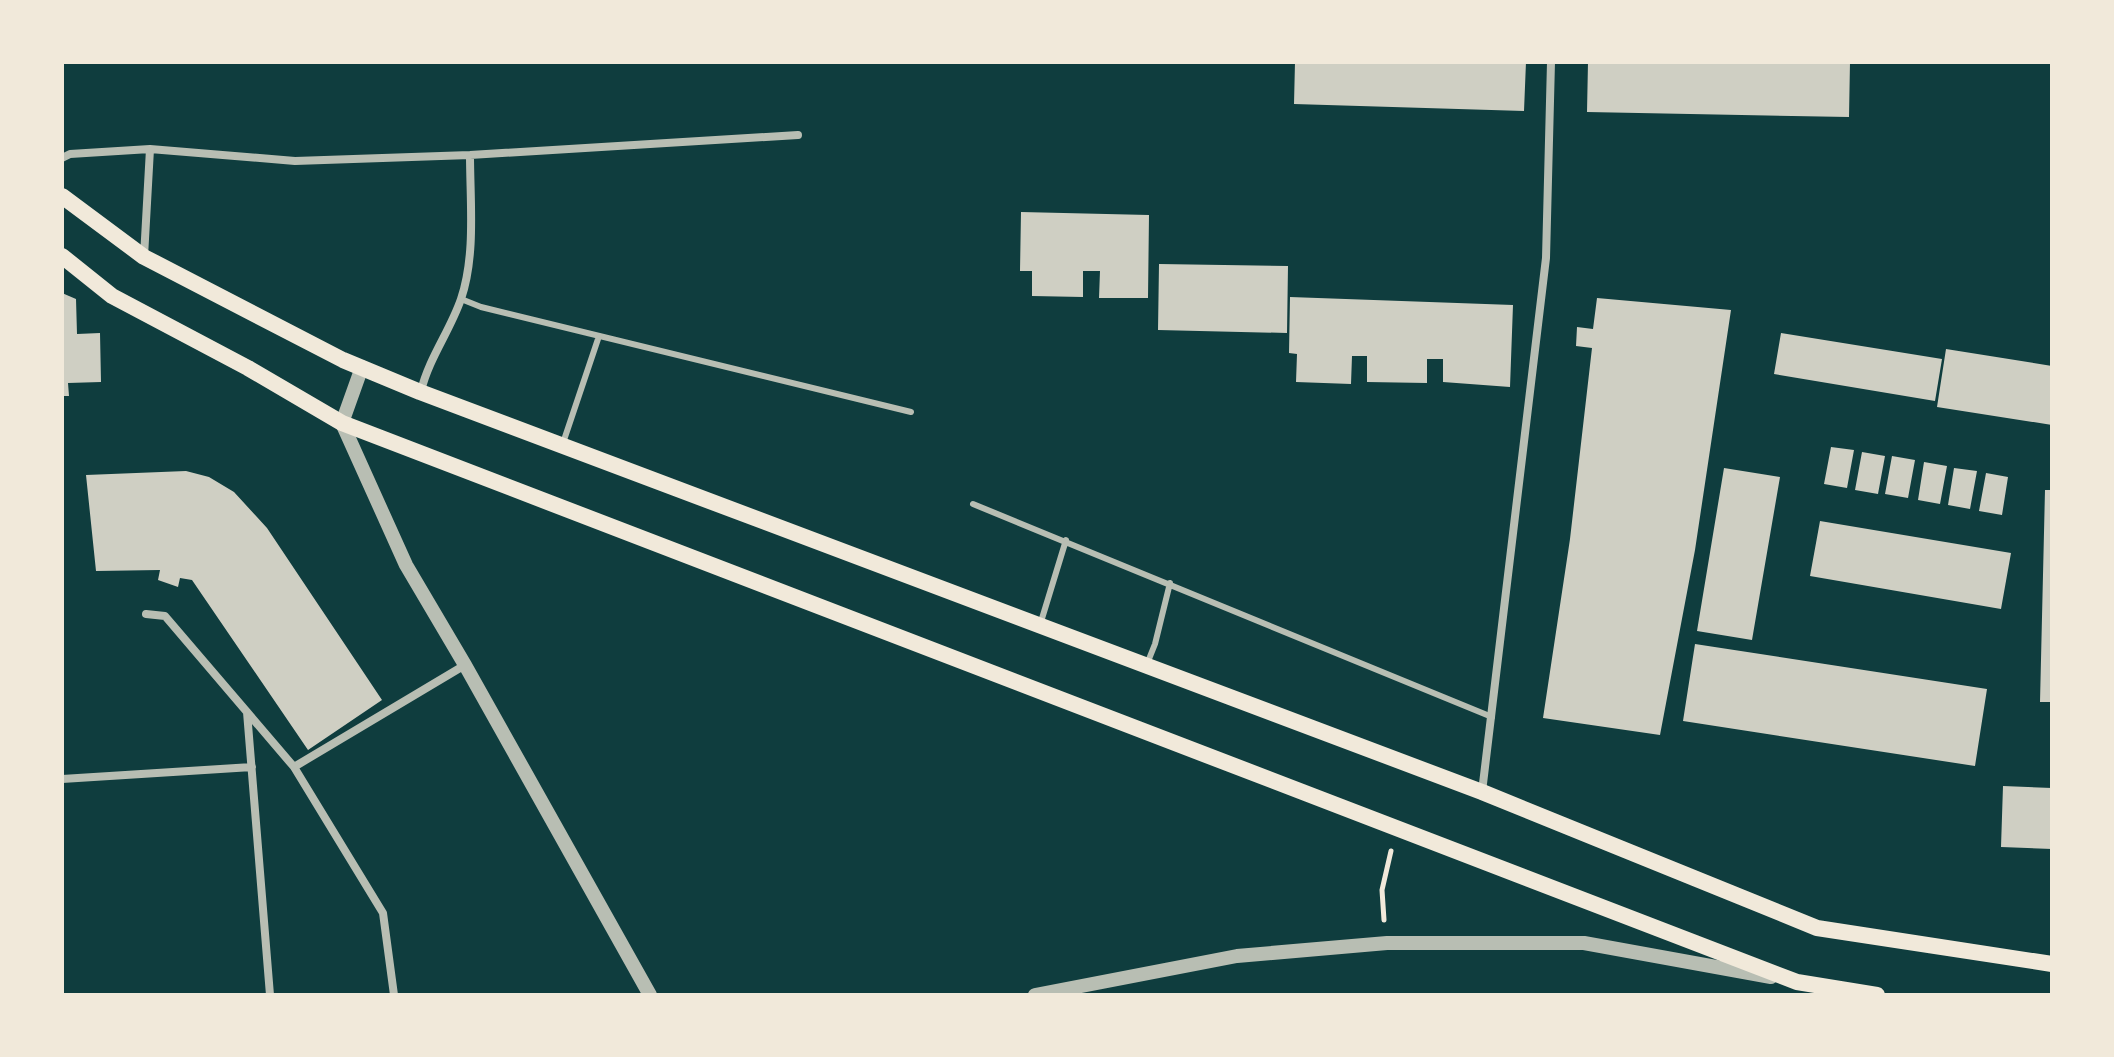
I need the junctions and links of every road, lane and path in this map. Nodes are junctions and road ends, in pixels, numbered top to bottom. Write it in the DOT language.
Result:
graph roads {
  1 [pos="1551,62"];
  2 [pos="798,135"];
  3 [pos="150,149"];
  4 [pos="470,155"];
  5 [pos="62,158"];
  6 [pos="62,196"];
  7 [pos="62,256"];
  8 [pos="144,257"];
  9 [pos="461,299"];
  10 [pos="599,336"];
  11 [pos="362,367"];
  12 [pos="420,392"];
  13 [pos="911,412"];
  14 [pos="342,423"];
  15 [pos="562,445"];
  16 [pos="973,504"];
  17 [pos="1066,540"];
  18 [pos="1170,583"];
  19 [pos="146,614"];
  20 [pos="1039,626"];
  21 [pos="465,665"];
  22 [pos="1146,666"];
  23 [pos="247,711"];
  24 [pos="1492,717"];
  25 [pos="252,767"];
  26 [pos="294,767"];
  27 [pos="62,779"];
  28 [pos="1482,792"];
  29 [pos="1391,850"];
  30 [pos="1384,927"];
  31 [pos="2052,964"];
  32 [pos="1797,982"];
  33 [pos="270,995"];
  34 [pos="394,995"];
  35 [pos="650,995"];
  36 [pos="1035,995"];
  37 [pos="1877,995"];
  1 -- 24 [label="street"];
  2 -- 4 [label="street"];
  3 -- 4 [label="street"];
  3 -- 5 [label="street"];
  3 -- 8 [label="street"];
  4 -- 9 [label="street"];
  6 -- 8 [label="main road"];
  7 -- 14 [label="main road"];
  8 -- 11 [label="main road"];
  9 -- 10 [label="lane"];
  9 -- 12 [label="street"];
  10 -- 13 [label="lane"];
  10 -- 15 [label="lane"];
  11 -- 12 [label="main road"];
  11 -- 14 [label="street"];
  12 -- 15 [label="main road"];
  14 -- 21 [label="street"];
  14 -- 32 [label="main road"];
  15 -- 20 [label="main road"];
  16 -- 17 [label="lane"];
  17 -- 18 [label="lane"];
  17 -- 20 [label="lane"];
  18 -- 22 [label="lane"];
  18 -- 24 [label="lane"];
  19 -- 23 [label="street"];
  20 -- 22 [label="main road"];
  21 -- 26 [label="street"];
  21 -- 35 [label="street"];
  22 -- 28 [label="main road"];
  23 -- 25 [label="street"];
  23 -- 26 [label="street"];
  24 -- 28 [label="street"];
  25 -- 27 [label="street"];
  25 -- 33 [label="street"];
  26 -- 34 [label="street"];
  28 -- 31 [label="main road"];
  29 -- 30 [label="path"];
  32 -- 36 [label="street"];
  32 -- 37 [label="main road"];
}
